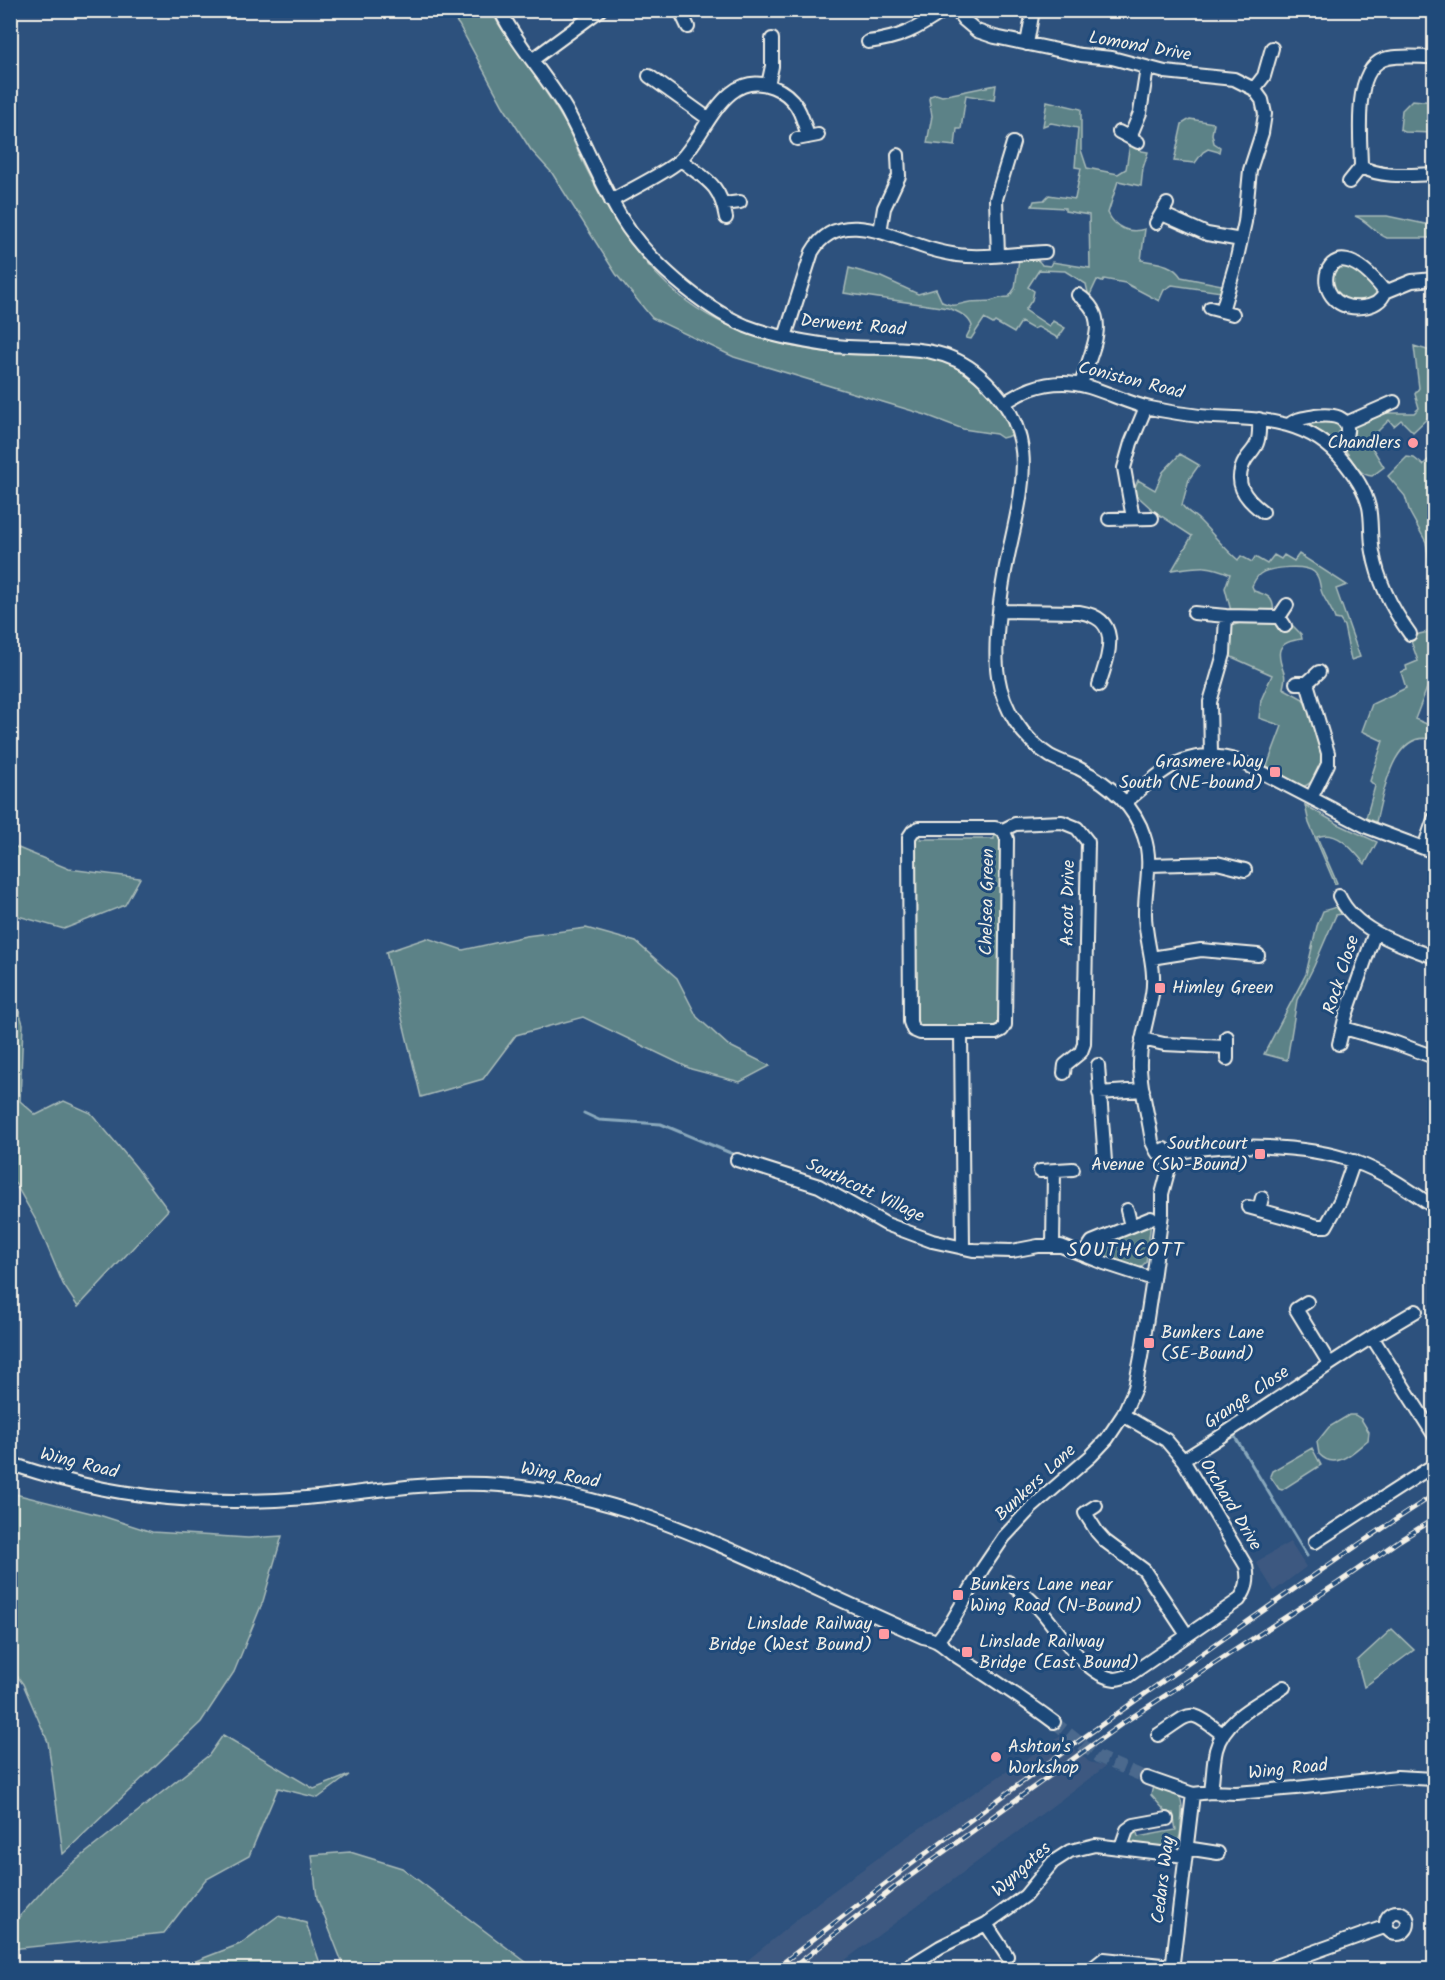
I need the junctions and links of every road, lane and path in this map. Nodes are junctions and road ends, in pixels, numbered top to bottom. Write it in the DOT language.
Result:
graph roads {
  1 [pos="500,10"];
  2 [pos="600,10"];
  3 [pos="680,10"];
  4 [pos="945,10"];
  5 [pos="956,10"];
  6 [pos="1033,10"];
  7 [pos="688,27"];
  8 [pos="773,39"];
  9 [pos="868,42"];
  10 [pos="1027,44"];
  11 [pos="1272,48"];
  12 [pos="1434,57"];
  13 [pos="532,60"];
  14 [pos="1147,68"];
  15 [pos="649,76"];
  16 [pos="768,85"];
  17 [pos="1254,89"];
  18 [pos="709,119"];
  19 [pos="808,137"];
  20 [pos="1129,137"];
  21 [pos="1013,143"];
  22 [pos="898,155"];
  23 [pos="681,160"];
  24 [pos="1360,167"];
  25 [pos="1425,178"];
  26 [pos="1349,182"];
  27 [pos="611,201"];
  28 [pos="740,202"];
  29 [pos="724,204"];
  30 [pos="1162,214"];
  31 [pos="726,218"];
  32 [pos="880,232"];
  33 [pos="1241,240"];
  34 [pos="1045,252"];
  35 [pos="998,254"];
  36 [pos="1434,279"];
  37 [pos="1385,292"];
  38 [pos="1078,295"];
  39 [pos="1222,311"];
  40 [pos="785,337"];
  41 [pos="1081,385"];
  42 [pos="1394,402"];
  43 [pos="1004,403"];
  44 [pos="1146,407"];
  45 [pos="1259,419"];
  46 [pos="1346,423"];
  47 [pos="1289,425"];
  48 [pos="1335,452"];
  49 [pos="1263,512"];
  50 [pos="1134,518"];
  51 [pos="1152,518"];
  52 [pos="1109,519"];
  53 [pos="1287,605"];
  54 [pos="1000,611"];
  55 [pos="1194,613"];
  56 [pos="1226,616"];
  57 [pos="1410,634"];
  58 [pos="1319,672"];
  59 [pos="1099,685"];
  60 [pos="1211,754"];
  61 [pos="1311,798"];
  62 [pos="1126,802"];
  63 [pos="1434,819"];
  64 [pos="1003,830"];
  65 [pos="1429,850"];
  66 [pos="1150,865"];
  67 [pos="1241,867"];
  68 [pos="1339,896"];
  69 [pos="1375,932"];
  70 [pos="1258,954"];
  71 [pos="1434,957"];
  72 [pos="1151,958"];
  73 [pos="1344,1028"];
  74 [pos="961,1033"];
  75 [pos="1142,1039"];
  76 [pos="1340,1044"];
  77 [pos="1227,1048"];
  78 [pos="1434,1057"];
  79 [pos="1098,1065"];
  80 [pos="1064,1073"];
  81 [pos="1143,1090"];
  82 [pos="1099,1093"];
  83 [pos="1166,1156"];
  84 [pos="736,1160"];
  85 [pos="1106,1161"];
  86 [pos="1354,1161"];
  87 [pos="1073,1169"];
  88 [pos="1256,1205"];
  89 [pos="1434,1207"];
  90 [pos="1127,1210"];
  91 [pos="1151,1218"];
  92 [pos="1131,1226"];
  93 [pos="1053,1245"];
  94 [pos="963,1248"];
  95 [pos="1084,1254"];
  96 [pos="1153,1279"];
  97 [pos="1307,1302"];
  98 [pos="1416,1311"];
  99 [pos="1372,1338"];
  100 [pos="1329,1364"];
  101 [pos="1123,1415"];
  102 [pos="1434,1435"];
  103 [pos="1183,1460"];
  104 [pos="10,1463"];
  105 [pos="1434,1465"];
  106 [pos="1096,1506"];
  107 [pos="1315,1542"];
  108 [pos="1008,1582"];
  109 [pos="1187,1635"];
  110 [pos="938,1640"];
  111 [pos="1284,1687"];
  112 [pos="1054,1722"];
  113 [pos="1222,1734"];
  114 [pos="1158,1736"];
  115 [pos="1147,1778"];
  116 [pos="1434,1779"];
  117 [pos="1211,1792"];
  118 [pos="1192,1794"];
  119 [pos="1167,1819"];
  120 [pos="1121,1847"];
  121 [pos="1186,1852"];
  122 [pos="1218,1853"];
  123 [pos="986,1924"];
  124 [pos="1387,1926"];
  125 [pos="1007,1956"];
  126 [pos="1172,1968"];
  127 [pos="903,1970"];
  128 [pos="1090,1970"];
  129 [pos="1270,1970"];
  1 -- 13 [label="street, Derwent Road"];
  2 -- 13 [label="street"];
  3 -- 7 [label="street"];
  4 -- 9 [label="street"];
  5 -- 10 [label="street, Lomond Drive"];
  6 -- 10 [label="street"];
  8 -- 16 [label="street"];
  10 -- 14 [label="street, Lomond Drive"];
  11 -- 17 [label="street"];
  12 -- 24 [label="street"];
  13 -- 27 [label="street, Derwent Road"];
  14 -- 17 [label="street, Lomond Drive"];
  14 -- 20 [label="street"];
  15 -- 18 [label="street"];
  16 -- 18 [label="street"];
  16 -- 19 [label="street"];
  17 -- 33 [label="street"];
  18 -- 23 [label="street"];
  21 -- 35 [label="street"];
  22 -- 32 [label="street"];
  23 -- 27 [label="street"];
  23 -- 29 [label="street"];
  24 -- 25 [label="street"];
  24 -- 26 [label="street"];
  27 -- 40 [label="street, Derwent Road"];
  28 -- 29 [label="street"];
  29 -- 31 [label="street"];
  30 -- 33 [label="street"];
  32 -- 35 [label="street"];
  32 -- 40 [label="street"];
  33 -- 39 [label="street"];
  34 -- 35 [label="street"];
  36 -- 37 [label="street"];
  37 -- 37 [label="street"];
  38 -- 41 [label="street"];
  40 -- 43 [label="street, Derwent Road"];
  41 -- 43 [label="street, Coniston Road"];
  41 -- 44 [label="street, Coniston Road"];
  42 -- 46 [label="street"];
  43 -- 54 [label="street, Derwent Road"];
  44 -- 45 [label="street, Coniston Road"];
  44 -- 50 [label="street"];
  45 -- 47 [label="street, Coniston Road"];
  45 -- 49 [label="street"];
  46 -- 47 [label="street"];
  46 -- 48 [label="street"];
  47 -- 48 [label="street, Coniston Road"];
  48 -- 57 [label="street, Coniston Road"];
  50 -- 51 [label="street"];
  50 -- 52 [label="street"];
  53 -- 56 [label="street"];
  54 -- 59 [label="street"];
  54 -- 62 [label="street"];
  55 -- 56 [label="street"];
  56 -- 60 [label="street"];
  58 -- 61 [label="street"];
  60 -- 61 [label="street"];
  60 -- 62 [label="street"];
  61 -- 65 [label="street"];
  62 -- 66 [label="street"];
  63 -- 65 [label="street"];
  64 -- 74 [label="street, Chelsea Green"];
  64 -- 74 [label="street, Chelsea Green"];
  64 -- 80 [label="street, Ascot Drive"];
  66 -- 67 [label="street"];
  66 -- 72 [label="street"];
  68 -- 69 [label="street"];
  69 -- 71 [label="street"];
  69 -- 73 [label="street, Rock Close"];
  70 -- 72 [label="street"];
  72 -- 75 [label="street"];
  73 -- 76 [label="street, Rock Close"];
  73 -- 78 [label="street, Rock Close"];
  74 -- 94 [label="street"];
  75 -- 77 [label="street"];
  75 -- 81 [label="street"];
  79 -- 82 [label="street"];
  81 -- 82 [label="street"];
  81 -- 83 [label="street"];
  82 -- 85 [label="street"];
  83 -- 86 [label="street"];
  83 -- 96 [label="street"];
  84 -- 94 [label="street, Southcott Village"];
  86 -- 88 [label="street"];
  86 -- 89 [label="street"];
  87 -- 93 [label="street"];
  90 -- 92 [label="street"];
  91 -- 92 [label="street"];
  92 -- 95 [label="street"];
  93 -- 94 [label="street, Southcott Village"];
  93 -- 95 [label="street, Southcott Village"];
  95 -- 96 [label="street, Southcott Village"];
  96 -- 101 [label="street"];
  97 -- 100 [label="street"];
  98 -- 99 [label="street, Grange Close"];
  99 -- 100 [label="street, Grange Close"];
  99 -- 102 [label="street"];
  100 -- 103 [label="street, Grange Close"];
  101 -- 103 [label="street, Orchard Drive"];
  101 -- 110 [label="street, Bunkers Lane"];
  103 -- 109 [label="street, Orchard Drive"];
  104 -- 110 [label="street, Wing Road"];
  105 -- 107 [label="street"];
  106 -- 109 [label="street"];
  108 -- 109 [label="street, Orchard Drive"];
  110 -- 112 [label="street, Wing Road"];
  111 -- 113 [label="street"];
  113 -- 114 [label="street"];
  113 -- 117 [label="street"];
  115 -- 118 [label="street, Wing Road"];
  116 -- 117 [label="street, Wing Road"];
  117 -- 118 [label="street, Wing Road"];
  118 -- 121 [label="street, Cedars Way"];
  119 -- 120 [label="street"];
  120 -- 121 [label="street, Wyngates"];
  120 -- 123 [label="street, Wyngates"];
  121 -- 122 [label="street, Wyngates"];
  121 -- 126 [label="street, Cedars Way"];
  123 -- 125 [label="street"];
  123 -- 127 [label="street, Wyngates"];
  124 -- 129 [label="street"];
  126 -- 128 [label="street"];
}
